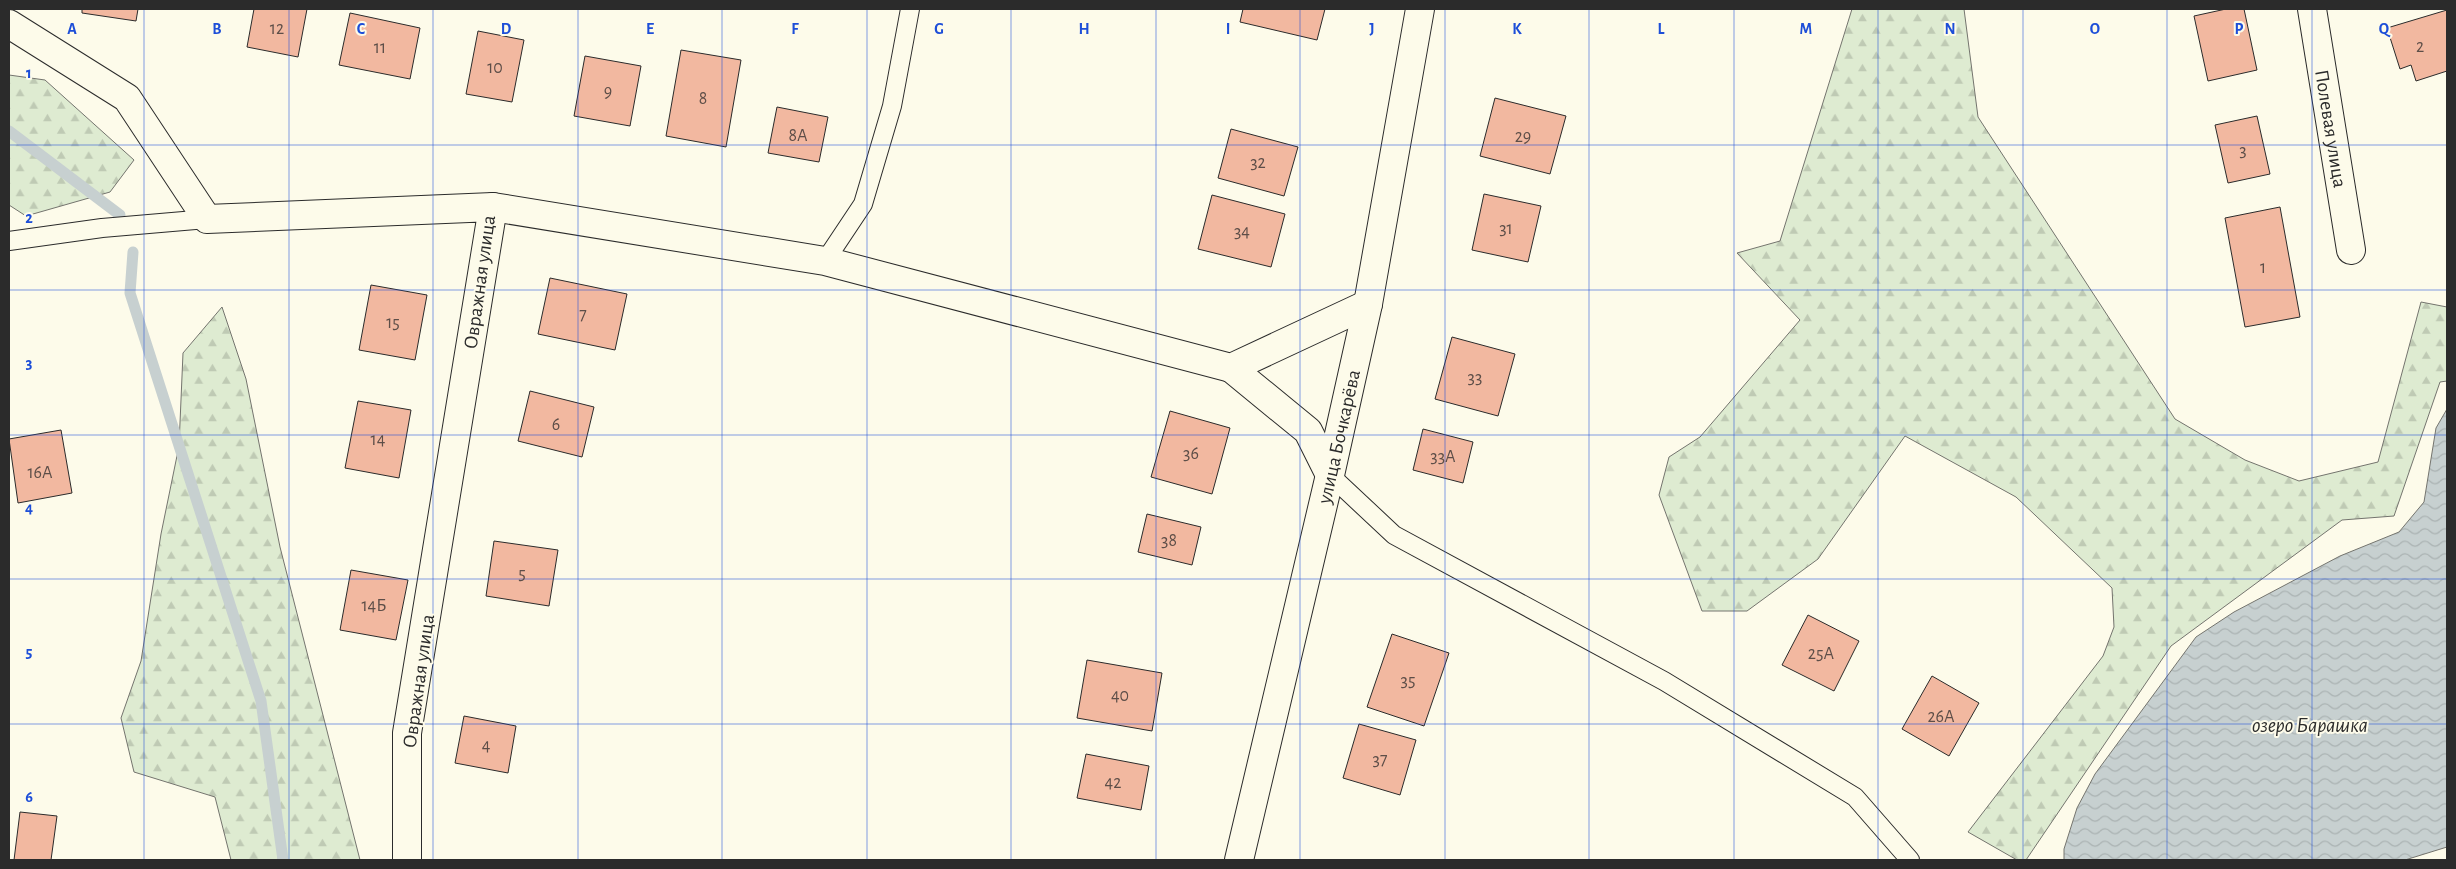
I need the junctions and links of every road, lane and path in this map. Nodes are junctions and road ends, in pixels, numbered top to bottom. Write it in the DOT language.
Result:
graph roads {
  1 [pos="910,9"];
  2 [pos="1420,9"];
  3 [pos="2312,9"];
  4 [pos="9,24"];
  5 [pos="493,207"];
  6 [pos="207,219"];
  7 [pos="9,241"];
  8 [pos="2351,250"];
  9 [pos="825,261"];
  10 [pos="1368,304"];
  11 [pos="1231,368"];
  12 [pos="1330,476"];
  13 [pos="407,860"];
  14 [pos="1238,860"];
  15 [pos="1910,860"];
  1 -- 9 [label="lane"];
  2 -- 10 [label="street, улица Бочкарёва"];
  3 -- 8 [label="street, Полевая улица"];
  4 -- 6 [label="street"];
  5 -- 6 [label="street, Овражная улица"];
  5 -- 9 [label="street"];
  5 -- 13 [label="street, Овражная улица"];
  6 -- 7 [label="lane"];
  9 -- 11 [label="street"];
  10 -- 11 [label="street"];
  10 -- 12 [label="street, улица Бочкарёва"];
  11 -- 12 [label="street"];
  12 -- 14 [label="street, улица Бочкарёва"];
  12 -- 15 [label="lane"];
}
